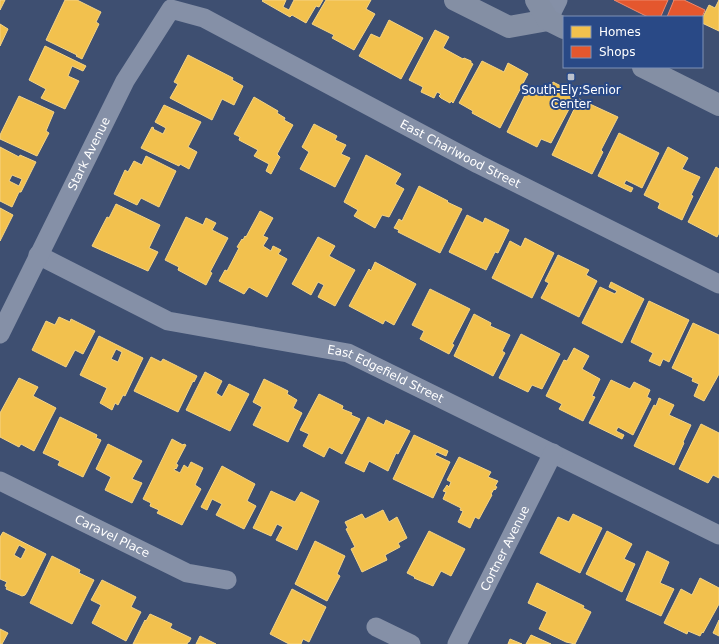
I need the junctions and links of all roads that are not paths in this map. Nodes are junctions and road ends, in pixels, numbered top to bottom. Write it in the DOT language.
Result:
graph roads {
  1 [pos="455,0"];
  2 [pos="536,0"];
  3 [pos="558,0"];
  4 [pos="204,18"];
  5 [pos="556,24"];
  6 [pos="645,68"];
  7 [pos="719,105"];
  8 [pos="38,255"];
  9 [pos="719,284"];
  10 [pos="0,334"];
  11 [pos="553,453"];
  12 [pos="0,481"];
  13 [pos="719,535"];
  14 [pos="227,580"];
  15 [pos="376,627"];
  16 [pos="411,644"];
  17 [pos="457,644"];
  1 -- 5 [label="main road"];
  2 -- 5 [label="main road"];
  3 -- 5 [label="street"];
  4 -- 8 [label="street, Stark Avenue"];
  4 -- 9 [label="street, East Charlwood Street"];
  6 -- 7 [label="main road"];
  8 -- 10 [label="street, Stark Avenue"];
  8 -- 11 [label="street, East Edgefield Street"];
  11 -- 13 [label="street, East Edgefield Street"];
  11 -- 17 [label="street, Cortner Avenue"];
  12 -- 14 [label="street, Caravel Place"];
  15 -- 16 [label="street"];
}
